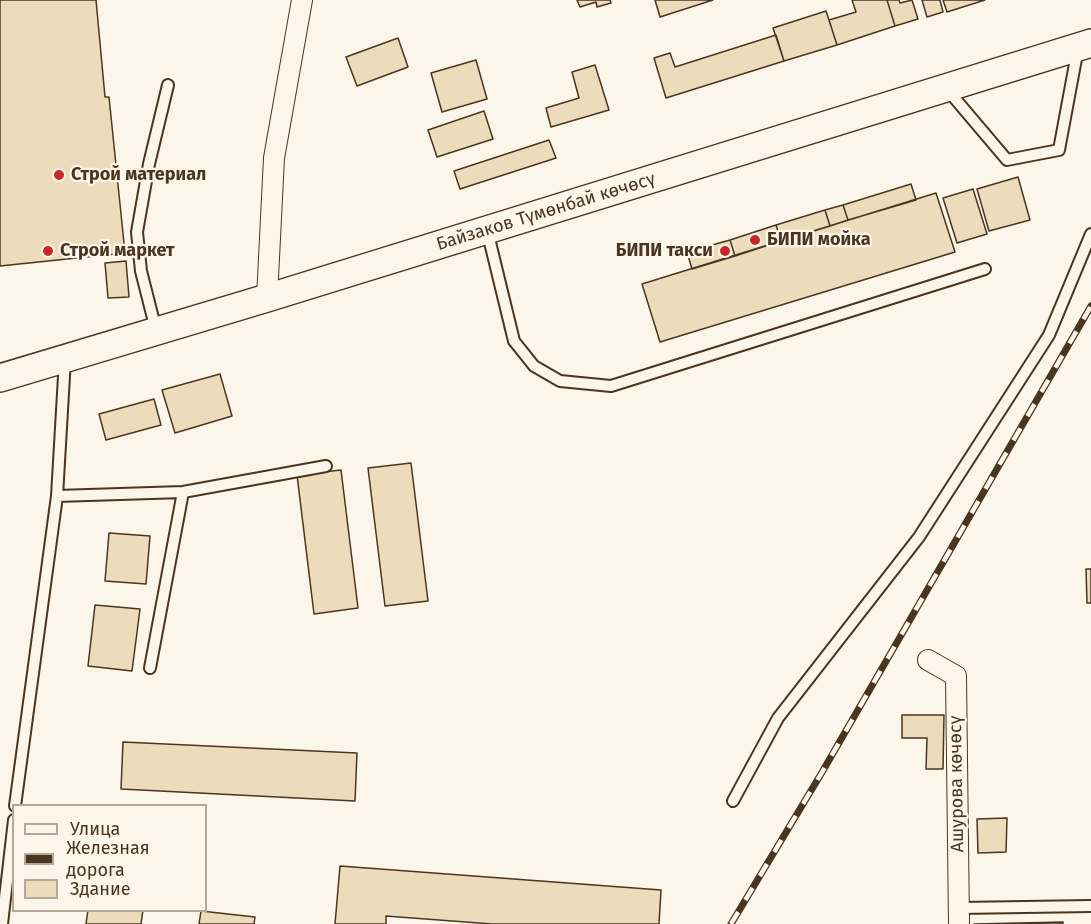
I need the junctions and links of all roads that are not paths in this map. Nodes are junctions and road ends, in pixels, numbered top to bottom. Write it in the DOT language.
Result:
graph roads {
  1 [pos="302,0"];
  2 [pos="1084,46"];
  3 [pos="168,85"];
  4 [pos="946,88"];
  5 [pos="487,230"];
  6 [pos="1091,234"];
  7 [pos="985,269"];
  8 [pos="267,298"];
  9 [pos="156,331"];
  10 [pos="65,358"];
  11 [pos="0,378"];
  12 [pos="326,466"];
  13 [pos="183,492"];
  14 [pos="57,496"];
  15 [pos="928,660"];
  16 [pos="150,668"];
  17 [pos="733,801"];
  18 [pos="15,804"];
  19 [pos="12,837"];
  20 [pos="1091,906"];
  21 [pos="959,916"];
  22 [pos="2,924"];
  1 -- 8 [label="street"];
  2 -- 4 [label="main road, Байзаков Түмөнбай көчөсү"];
  2 -- 4 [label="lane"];
  3 -- 9 [label="lane"];
  4 -- 5 [label="main road, Байзаков Түмөнбай көчөсү"];
  5 -- 7 [label="lane"];
  5 -- 8 [label="main road, Байзаков Түмөнбай көчөсү"];
  6 -- 17 [label="lane"];
  8 -- 9 [label="main road, Байзаков Түмөнбай көчөсү"];
  9 -- 10 [label="main road, Байзаков Түмөнбай көчөсү"];
  10 -- 11 [label="main road, Байзаков Түмөнбай көчөсү"];
  10 -- 14 [label="lane"];
  12 -- 13 [label="lane"];
  13 -- 14 [label="lane"];
  13 -- 16 [label="lane"];
  14 -- 18 [label="lane"];
  15 -- 21 [label="street, Ашурова көчөсү"];
  19 -- 22 [label="lane"];
  20 -- 21 [label="lane"];
}
